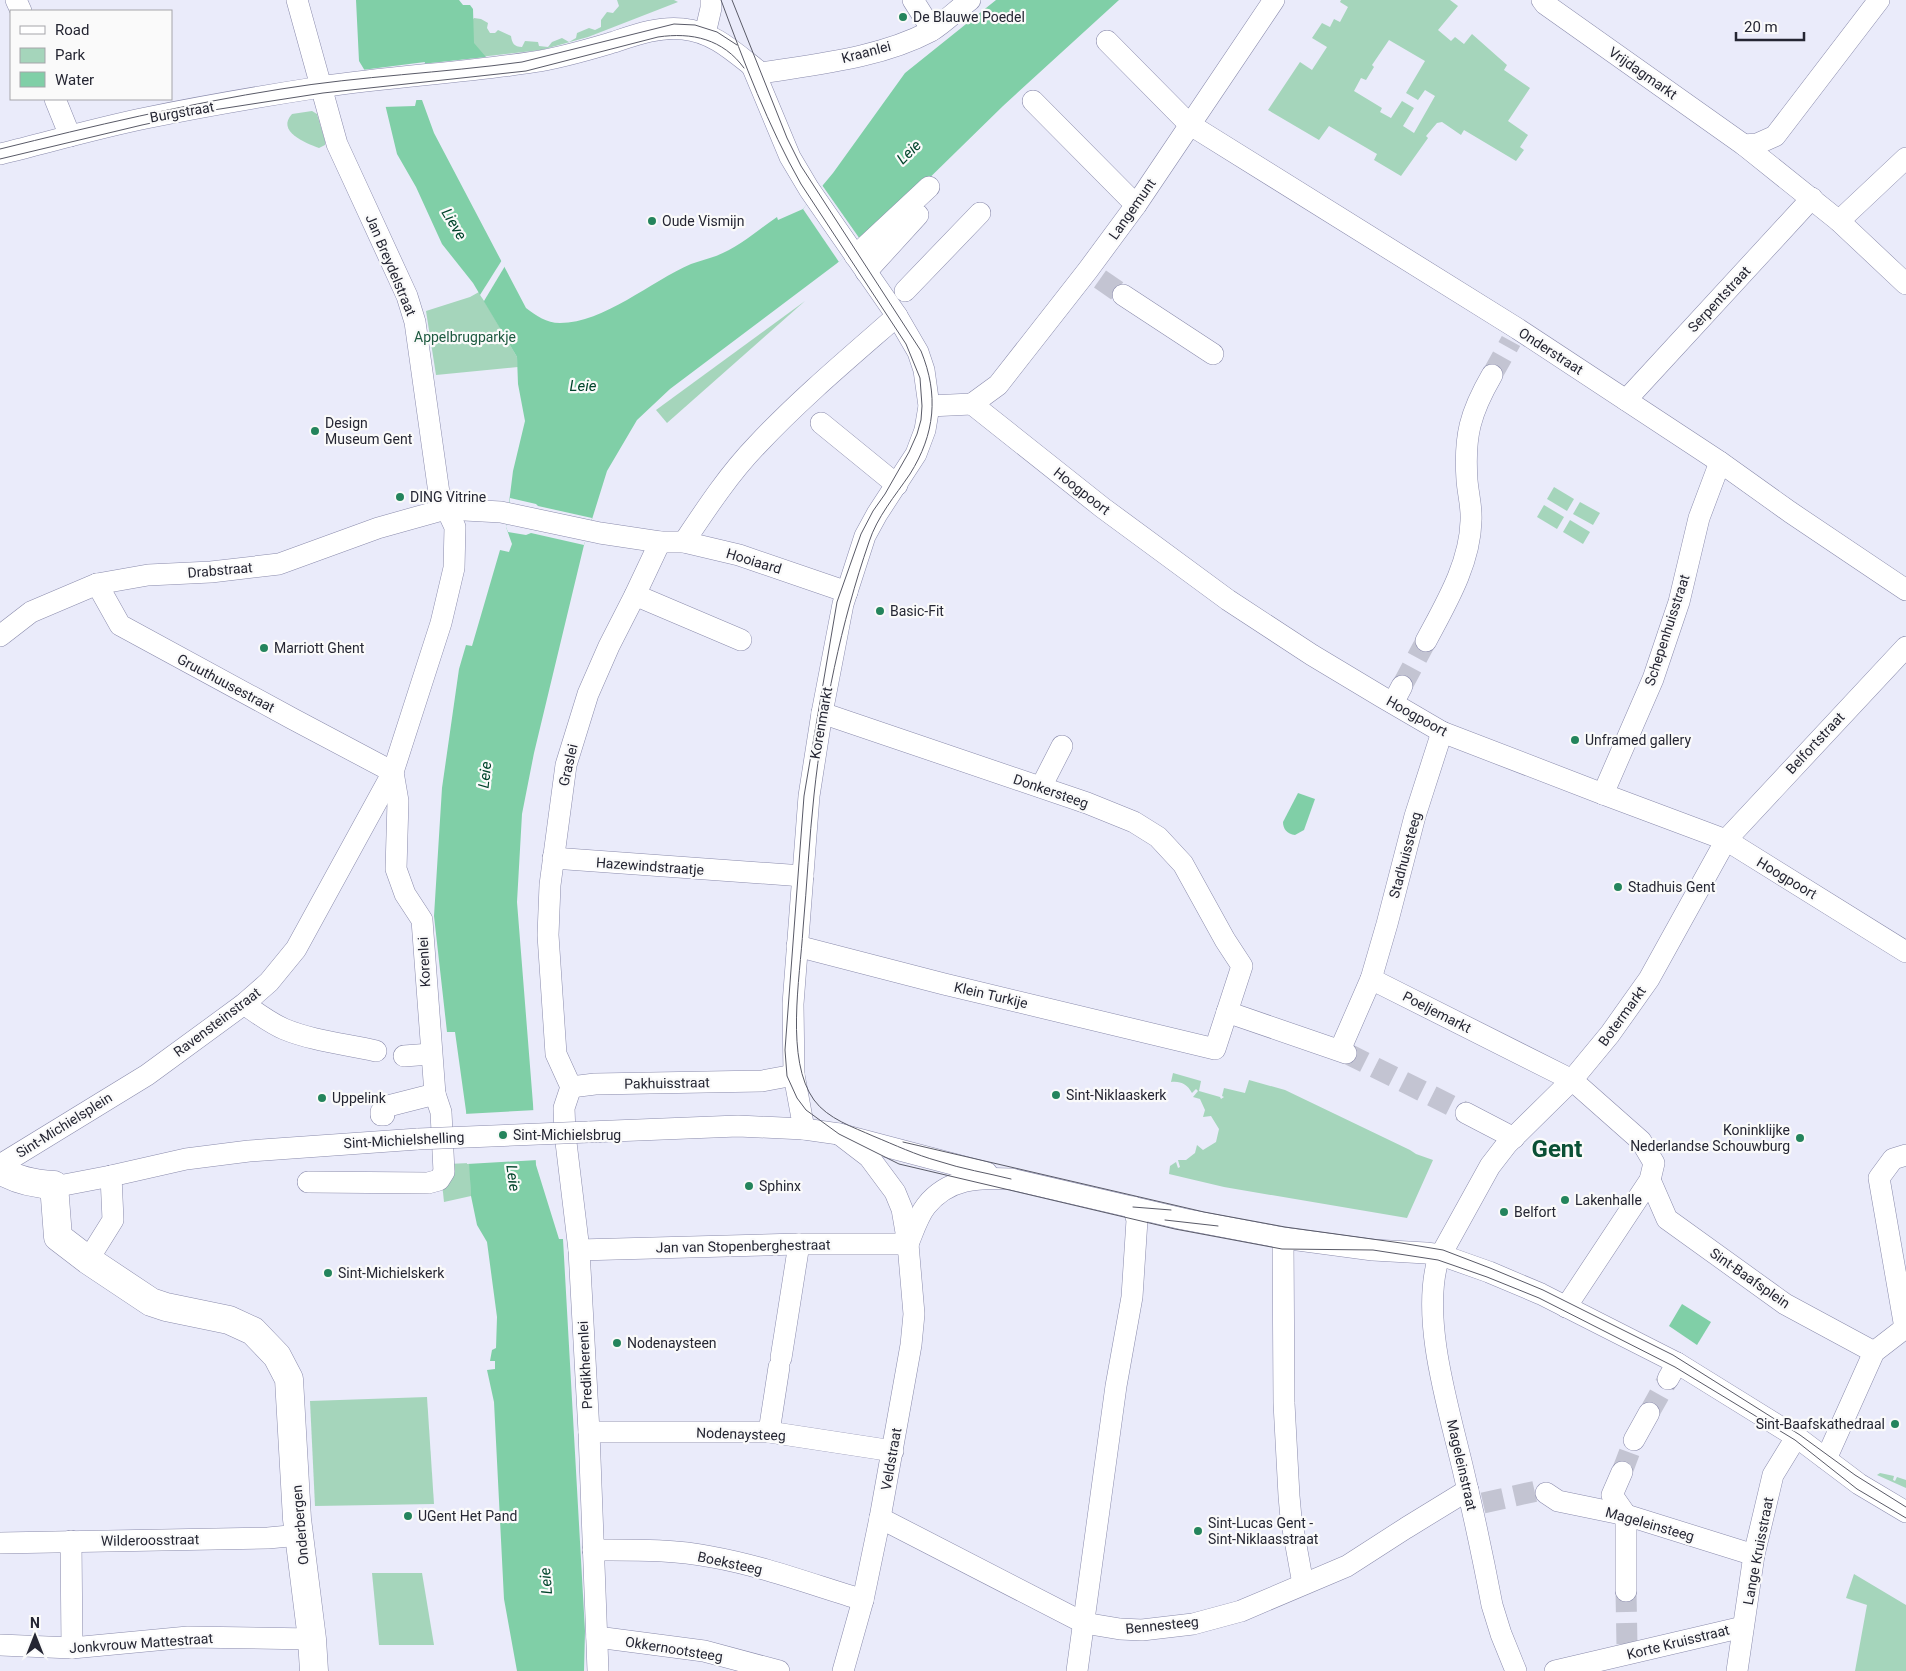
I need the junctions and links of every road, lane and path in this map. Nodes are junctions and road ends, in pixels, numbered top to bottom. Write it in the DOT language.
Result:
graph roads {
  1 [pos="297,0"];
  2 [pos="711,0"];
  3 [pos="912,0"];
  4 [pos="970,0"];
  5 [pos="1274,0"];
  6 [pos="1542,0"];
  7 [pos="1879,0"];
  8 [pos="932,30"];
  9 [pos="705,34"];
  10 [pos="1108,41"];
  11 [pos="752,66"];
  12 [pos="321,87"];
  13 [pos="55,100"];
  14 [pos="1033,101"];
  15 [pos="1189,124"];
  16 [pos="70,136"];
  17 [pos="1744,144"];
  18 [pos="0,154"];
  19 [pos="1906,158"];
  20 [pos="928,196"];
  21 [pos="1812,198"];
  22 [pos="1136,205"];
  23 [pos="980,213"];
  24 [pos="1838,221"];
  25 [pos="858,260"];
  26 [pos="1906,284"];
  27 [pos="905,291"];
  28 [pos="1123,295"];
  29 [pos="897,316"];
  30 [pos="1213,354"];
  31 [pos="1492,375"];
  32 [pos="1626,400"];
  33 [pos="972,404"];
  34 [pos="929,406"];
  35 [pos="793,410"];
  36 [pos="1720,462"];
  37 [pos="894,490"];
  38 [pos="443,501"];
  39 [pos="660,542"];
  40 [pos="684,542"];
  41 [pos="97,584"];
  42 [pos="1906,590"];
  43 [pos="846,592"];
  44 [pos="635,595"];
  45 [pos="0,636"];
  46 [pos="741,640"];
  47 [pos="1426,641"];
  48 [pos="1906,647"];
  49 [pos="822,713"];
  50 [pos="1442,732"];
  51 [pos="1062,746"];
  52 [pos="384,767"];
  53 [pos="1041,787"];
  54 [pos="1603,794"];
  55 [pos="1726,840"];
  56 [pos="553,858"];
  57 [pos="803,876"];
  58 [pos="311,921"];
  59 [pos="797,946"];
  60 [pos="1906,952"];
  61 [pos="1371,979"];
  62 [pos="244,1004"];
  63 [pos="1227,1012"];
  64 [pos="376,1051"];
  65 [pos="431,1054"];
  66 [pos="404,1056"];
  67 [pos="794,1075"];
  68 [pos="1572,1080"];
  69 [pos="128,1086"];
  70 [pos="571,1087"];
  71 [pos="438,1103"];
  72 [pos="1466,1113"];
  73 [pos="384,1115"];
  74 [pos="804,1129"];
  75 [pos="840,1134"];
  76 [pos="1514,1138"];
  77 [pos="1906,1156"];
  78 [pos="2,1175"];
  79 [pos="1651,1175"];
  80 [pos="111,1176"];
  81 [pos="1011,1179"];
  82 [pos="308,1182"];
  83 [pos="54,1185"];
  84 [pos="1133,1207"];
  85 [pos="1283,1238"];
  86 [pos="799,1244"];
  87 [pos="908,1244"];
  88 [pos="579,1250"];
  89 [pos="1441,1255"];
  90 [pos="88,1260"];
  91 [pos="1566,1307"];
  92 [pos="1906,1329"];
  93 [pos="1874,1352"];
  94 [pos="1648,1413"];
  95 [pos="589,1432"];
  96 [pos="769,1432"];
  97 [pos="1798,1438"];
  98 [pos="1634,1440"];
  99 [pos="893,1452"];
  100 [pos="1826,1459"];
  101 [pos="1622,1472"];
  102 [pos="1546,1494"];
  103 [pos="1474,1500"];
  104 [pos="1906,1512"];
  105 [pos="1626,1515"];
  106 [pos="880,1518"];
  107 [pos="300,1535"];
  108 [pos="71,1541"];
  109 [pos="0,1543"];
  110 [pos="593,1550"];
  111 [pos="1754,1555"];
  112 [pos="1303,1584"];
  113 [pos="1626,1591"];
  114 [pos="863,1600"];
  115 [pos="1084,1623"];
  116 [pos="1743,1627"];
  117 [pos="597,1637"];
  118 [pos="312,1639"];
  119 [pos="0,1645"];
  120 [pos="72,1648"];
  121 [pos="1562,1670"];
  122 [pos="314,1671"];
  123 [pos="598,1671"];
  124 [pos="779,1671"];
  125 [pos="843,1671"];
  126 [pos="1077,1671"];
  127 [pos="1516,1671"];
  128 [pos="1737,1671"];
  1 -- 12 [label="street, Jan Breydelstraat"];
  2 -- 9 [label="street"];
  3 -- 8 [label="street"];
  4 -- 8 [label="street, Kraanlei"];
  5 -- 15 [label="street, Langemunt"];
  6 -- 17 [label="street, Vrijdagmarkt"];
  7 -- 17 [label="street"];
  8 -- 11 [label="street, Kraanlei"];
  9 -- 11 [label="street, Burgstraat"];
  9 -- 12 [label="street, Burgstraat"];
  10 -- 15 [label="street, Onderstraat"];
  11 -- 25 [label="street, Korenmarkt"];
  12 -- 16 [label="street, Burgstraat"];
  12 -- 38 [label="street, Jan Breydelstraat"];
  13 -- 16 [label="street"];
  14 -- 22 [label="street"];
  15 -- 22 [label="street, Langemunt"];
  15 -- 32 [label="street, Onderstraat"];
  16 -- 18 [label="street, Burgstraat"];
  17 -- 21 [label="street, Vrijdagmarkt"];
  19 -- 24 [label="street"];
  20 -- 25 [label="street"];
  21 -- 24 [label="street, Vrijdagmarkt"];
  21 -- 32 [label="street, Serpentstraat"];
  22 -- 33 [label="street, Langemunt"];
  23 -- 27 [label="street"];
  24 -- 26 [label="street, Vrijdagmarkt"];
  25 -- 29 [label="street, Korenmarkt"];
  28 -- 30 [label="street"];
  29 -- 34 [label="street, Korenmarkt"];
  29 -- 35 [label="street"];
  31 -- 47 [label="street"];
  32 -- 36 [label="street, Onderstraat"];
  33 -- 34 [label="street"];
  33 -- 50 [label="street, Hoogpoort"];
  34 -- 37 [label="street, Korenmarkt"];
  35 -- 37 [label="street"];
  35 -- 40 [label="street"];
  36 -- 42 [label="street, Onderstraat"];
  36 -- 54 [label="street, Schepenhuisstraat"];
  37 -- 43 [label="street, Korenmarkt"];
  38 -- 39 [label="street"];
  38 -- 41 [label="street, Drabstraat"];
  38 -- 52 [label="street, Korenlei"];
  39 -- 40 [label="street, Hooiaard"];
  39 -- 44 [label="street, Graslei"];
  40 -- 43 [label="street, Hooiaard"];
  41 -- 45 [label="street, Drabstraat"];
  41 -- 52 [label="street, Gruuthuusestraat"];
  43 -- 49 [label="street, Korenmarkt"];
  44 -- 46 [label="street"];
  44 -- 56 [label="street, Graslei"];
  48 -- 55 [label="street, Belfortstraat"];
  49 -- 53 [label="street, Donkersteeg"];
  49 -- 57 [label="street, Korenmarkt"];
  50 -- 54 [label="street, Hoogpoort"];
  50 -- 61 [label="street, Stadhuissteeg"];
  51 -- 53 [label="street"];
  52 -- 58 [label="street, Korenlei"];
  52 -- 65 [label="street, Korenlei"];
  53 -- 63 [label="street, Donkersteeg"];
  54 -- 55 [label="street, Hoogpoort"];
  55 -- 60 [label="street, Hoogpoort"];
  55 -- 68 [label="street, Botermarkt"];
  56 -- 57 [label="street, Hazewindstraatje"];
  56 -- 70 [label="street, Graslei"];
  57 -- 59 [label="street, Korenmarkt"];
  58 -- 62 [label="street, Ravensteinstraat"];
  59 -- 63 [label="street, Klein Turkije"];
  59 -- 67 [label="street, Korenmarkt"];
  61 -- 63 [label="street"];
  61 -- 68 [label="street, Poeljemarkt"];
  62 -- 64 [label="street"];
  62 -- 69 [label="street, Ravensteinstraat"];
  65 -- 66 [label="street"];
  65 -- 71 [label="street, Korenlei"];
  67 -- 70 [label="street, Pakhuisstraat"];
  67 -- 74 [label="street, Korenmarkt"];
  68 -- 76 [label="street, Botermarkt"];
  68 -- 79 [label="street"];
  69 -- 78 [label="street, Sint-Michielsplein"];
  70 -- 88 [label="street, Predikherenlei"];
  71 -- 73 [label="street"];
  71 -- 82 [label="street, Korenlei"];
  72 -- 76 [label="street"];
  74 -- 75 [label="street"];
  74 -- 80 [label="street, Sint-Michielshelling, bridge"];
  75 -- 81 [label="street"];
  75 -- 87 [label="street, Veldstraat"];
  76 -- 89 [label="street, Mageleinstraat"];
  77 -- 92 [label="street"];
  78 -- 83 [label="street, Sint-Michielshelling"];
  79 -- 91 [label="street"];
  79 -- 93 [label="street, Sint-Baafsplein"];
  80 -- 83 [label="street, Sint-Michielshelling"];
  80 -- 90 [label="street"];
  81 -- 84 [label="street"];
  81 -- 87 [label="street"];
  83 -- 90 [label="street"];
  84 -- 85 [label="street"];
  84 -- 115 [label="street"];
  85 -- 89 [label="street"];
  85 -- 112 [label="street"];
  86 -- 87 [label="street, Jan van Stopenberghestraat"];
  86 -- 88 [label="street, Jan van Stopenberghestraat"];
  86 -- 96 [label="street"];
  87 -- 99 [label="street, Veldstraat"];
  88 -- 95 [label="street, Predikherenlei"];
  89 -- 91 [label="street"];
  89 -- 103 [label="street, Mageleinstraat"];
  90 -- 107 [label="street, Onderbergen"];
  91 -- 97 [label="street"];
  92 -- 93 [label="street"];
  93 -- 100 [label="street"];
  94 -- 98 [label="street"];
  95 -- 96 [label="street, Nodenaysteeg"];
  95 -- 110 [label="street, Predikherenlei"];
  96 -- 99 [label="street, Nodenaysteeg"];
  97 -- 100 [label="street"];
  97 -- 111 [label="street, Lange Kruisstraat"];
  99 -- 106 [label="street, Veldstraat"];
  100 -- 104 [label="street"];
  101 -- 105 [label="street"];
  102 -- 105 [label="street, Mageleinsteeg"];
  103 -- 112 [label="street, Bennesteeg"];
  103 -- 127 [label="street, Mageleinstraat"];
  105 -- 111 [label="street, Mageleinsteeg"];
  105 -- 113 [label="street"];
  106 -- 114 [label="street, Veldstraat"];
  106 -- 115 [label="street, Bennesteeg"];
  107 -- 108 [label="street, Wilderoosstraat"];
  107 -- 118 [label="street, Onderbergen"];
  108 -- 109 [label="street, Wilderoosstraat"];
  108 -- 120 [label="street"];
  110 -- 114 [label="street, Boeksteeg"];
  110 -- 117 [label="street, Predikherenlei"];
  111 -- 116 [label="street, Lange Kruisstraat"];
  112 -- 115 [label="street, Bennesteeg"];
  114 -- 125 [label="street, Veldstraat"];
  115 -- 126 [label="street"];
  116 -- 121 [label="street, Korte Kruisstraat"];
  116 -- 128 [label="street, Lange Kruisstraat"];
  117 -- 123 [label="street, Predikherenlei"];
  117 -- 124 [label="street, Okkernootsteeg"];
  118 -- 120 [label="street, Jonkvrouw Mattestraat"];
  118 -- 122 [label="street, Onderbergen"];
  119 -- 120 [label="street, Jonkvrouw Mattestraat"];
}
